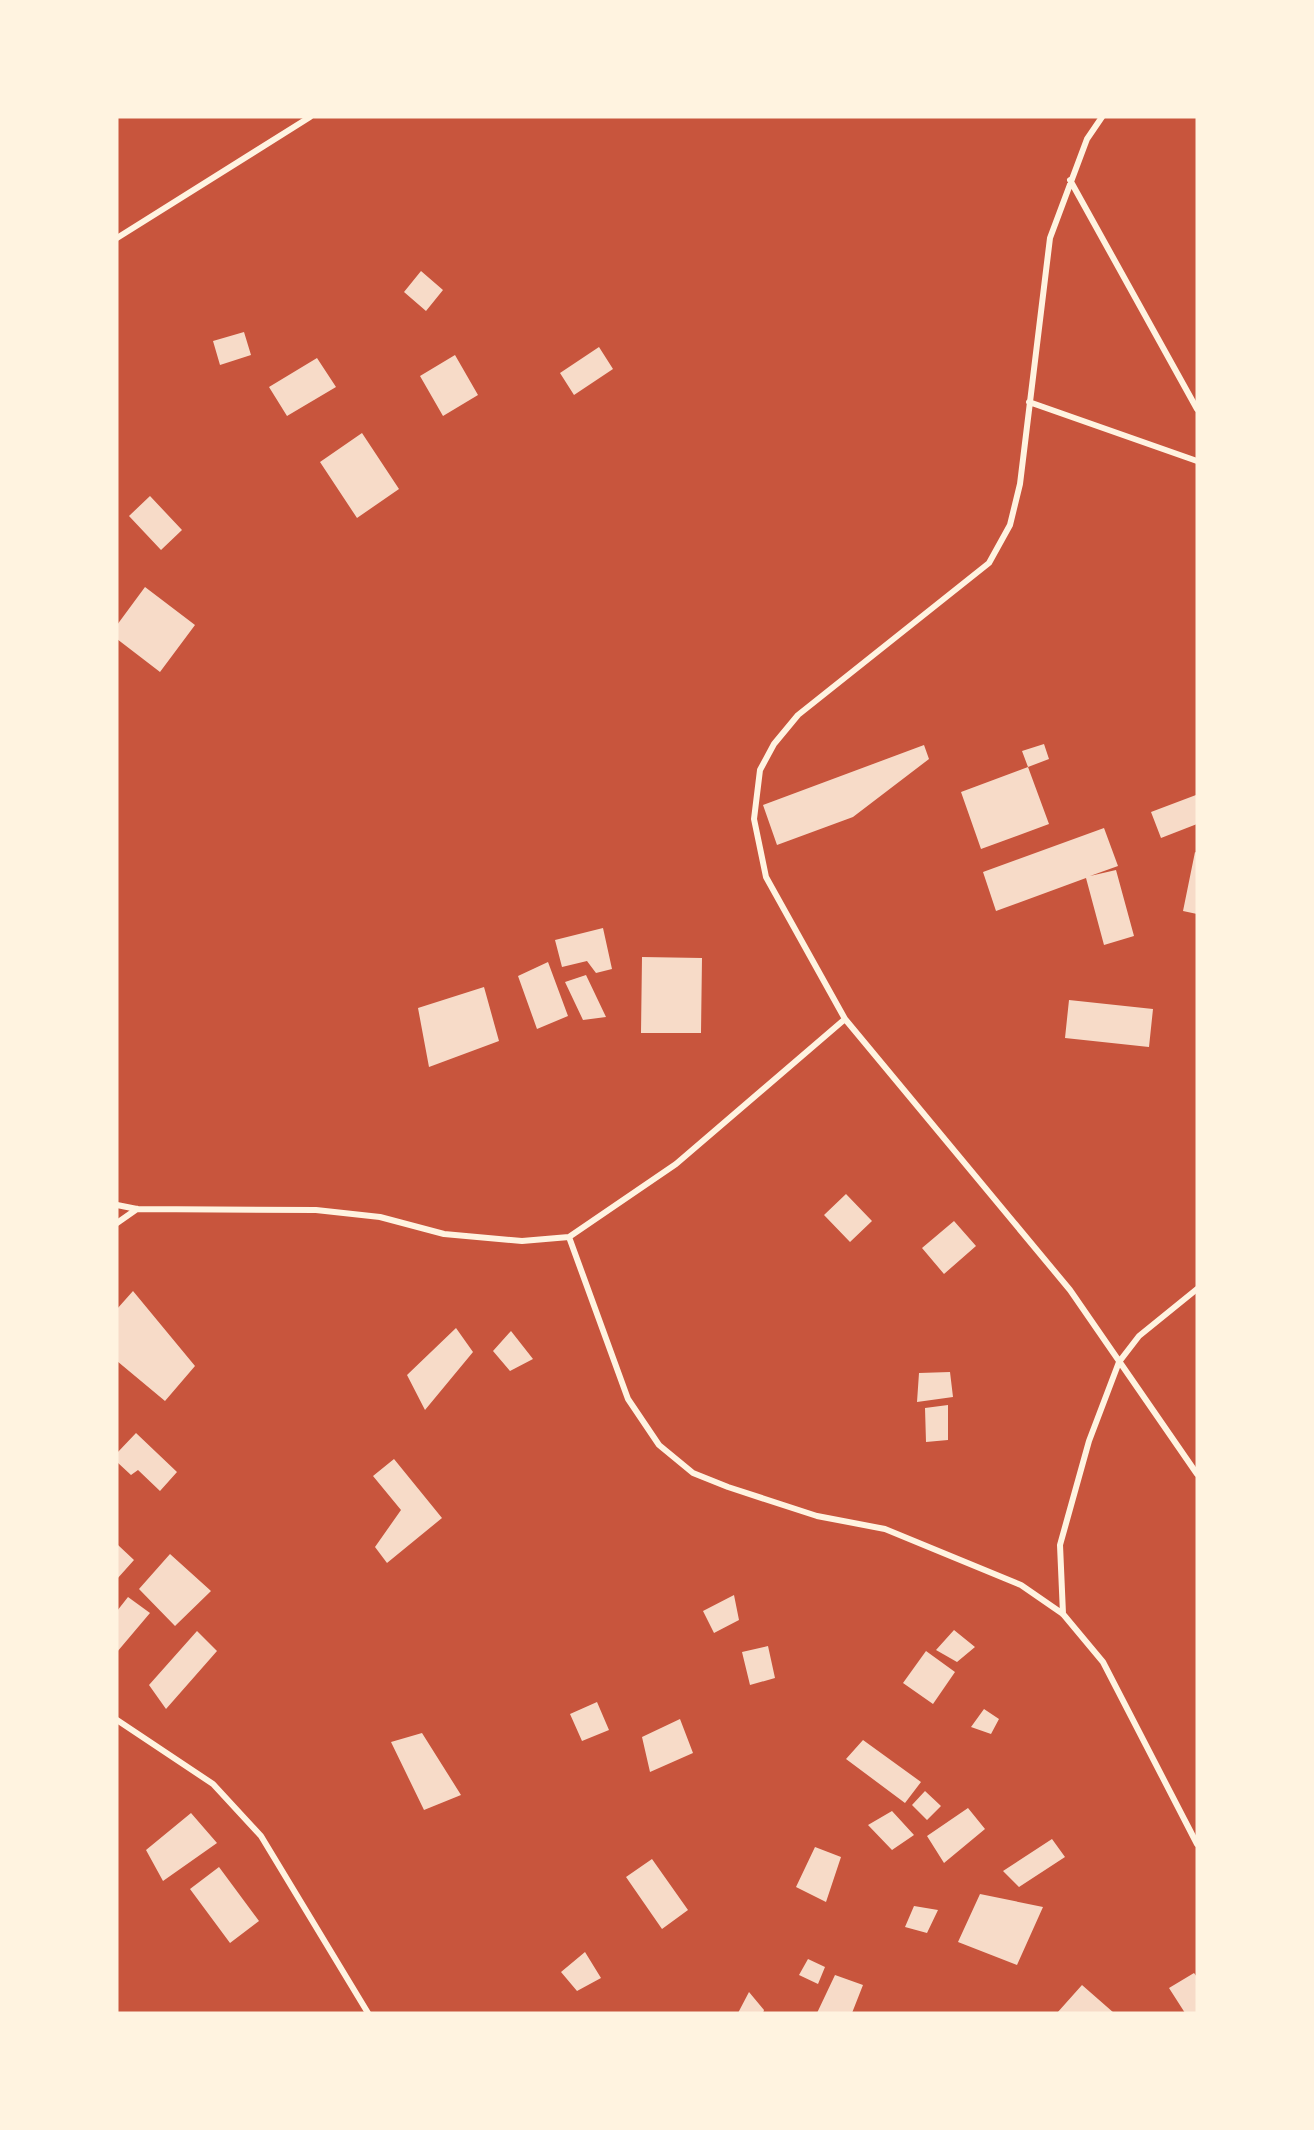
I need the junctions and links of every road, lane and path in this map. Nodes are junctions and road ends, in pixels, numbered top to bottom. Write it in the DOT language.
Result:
graph roads {
  1 [pos="310,117"];
  2 [pos="1102,117"];
  3 [pos="1070,180"];
  4 [pos="117,238"];
  5 [pos="1029,402"];
  6 [pos="1197,409"];
  7 [pos="1197,461"];
  8 [pos="845,1019"];
  9 [pos="117,1205"];
  10 [pos="137,1209"];
  11 [pos="117,1224"];
  12 [pos="569,1237"];
  13 [pos="1197,1289"];
  14 [pos="1119,1362"];
  15 [pos="1197,1474"];
  16 [pos="1063,1614"];
  17 [pos="117,1720"];
  18 [pos="1197,1844"];
  19 [pos="368,2013"];
  1 -- 4 [label="street"];
  2 -- 3 [label="street"];
  3 -- 5 [label="street"];
  3 -- 6 [label="street"];
  5 -- 7 [label="street"];
  5 -- 8 [label="street"];
  8 -- 12 [label="street"];
  8 -- 14 [label="street"];
  9 -- 10 [label="street"];
  10 -- 11 [label="street"];
  10 -- 12 [label="street"];
  12 -- 16 [label="street"];
  13 -- 14 [label="street"];
  14 -- 15 [label="street"];
  14 -- 16 [label="street"];
  16 -- 18 [label="street"];
  17 -- 19 [label="street"];
}
